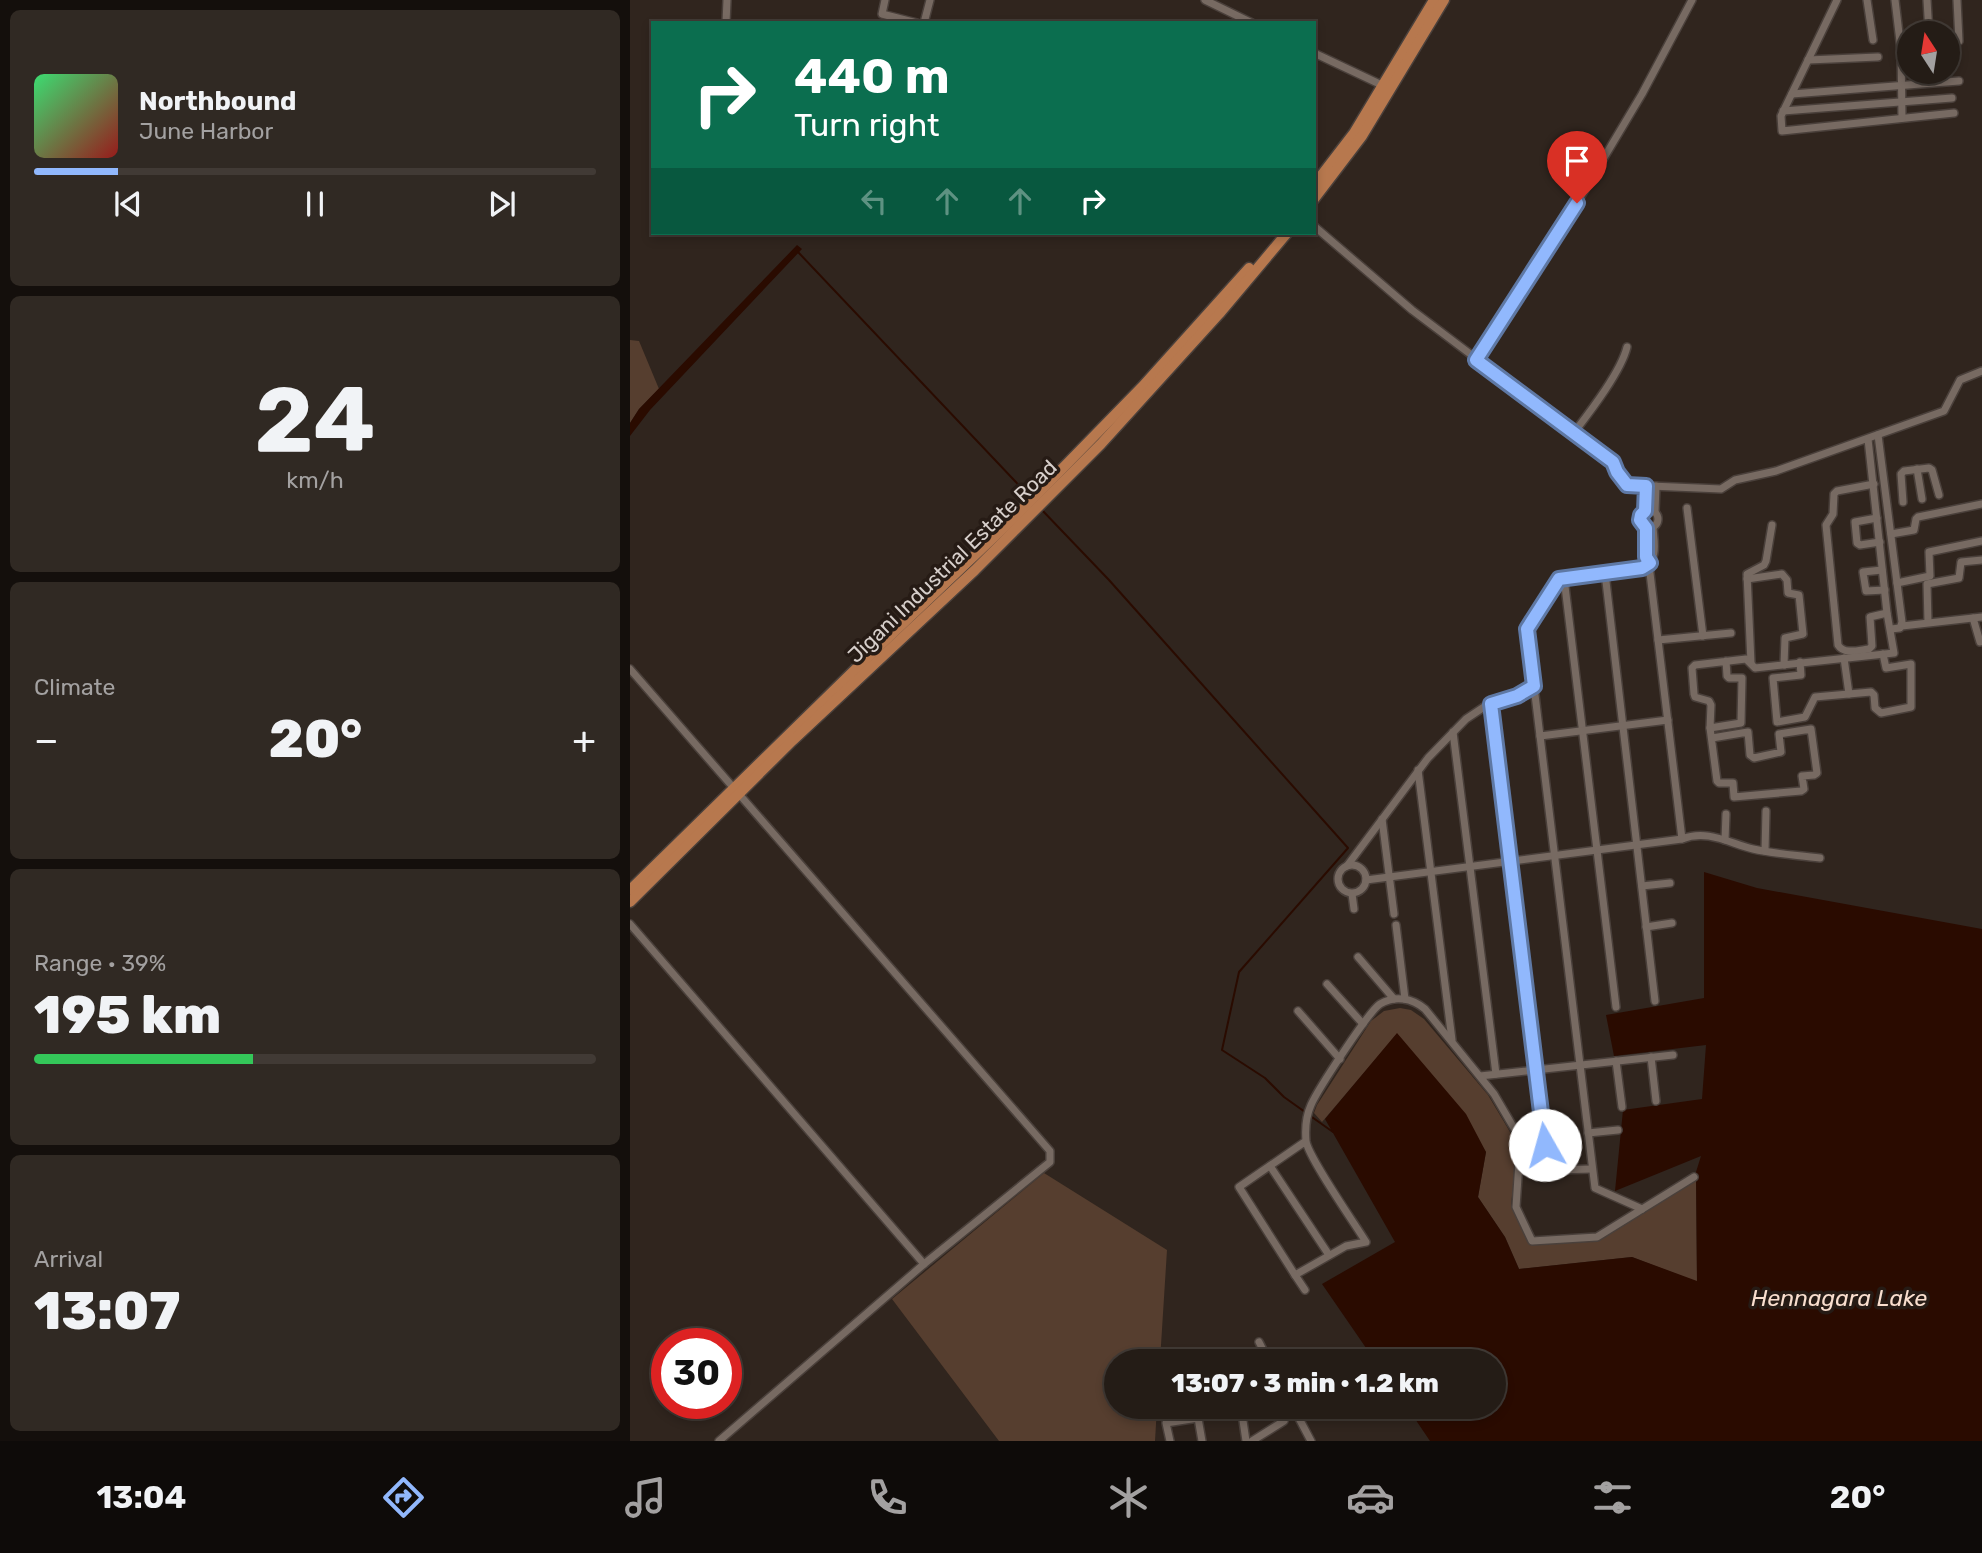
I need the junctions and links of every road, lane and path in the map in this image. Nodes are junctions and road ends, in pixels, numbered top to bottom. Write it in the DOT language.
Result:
graph roads {
  1 [pos="727,0"];
  2 [pos="885,0"];
  3 [pos="930,0"];
  4 [pos="1205,0"];
  5 [pos="1434,0"];
  6 [pos="1444,0"];
  7 [pos="1692,0"];
  8 [pos="1837,0"];
  9 [pos="1867,0"];
  10 [pos="1895,0"];
  11 [pos="1927,0"];
  12 [pos="1957,0"];
  13 [pos="881,18"];
  14 [pos="726,21"];
  15 [pos="903,21"];
  16 [pos="925,21"];
  17 [pos="1248,21"];
  18 [pos="1928,21"];
  19 [pos="1959,21"];
  20 [pos="1873,40"];
  21 [pos="1316,54"];
  22 [pos="1878,57"];
  23 [pos="1808,60"];
  24 [pos="1916,84"];
  25 [pos="1901,85"];
  26 [pos="1387,87"];
  27 [pos="1792,94"];
  28 [pos="1952,98"];
  29 [pos="1902,102"];
  30 [pos="1954,113"];
  31 [pos="1782,114"];
  32 [pos="1902,118"];
  33 [pos="1316,183"];
  34 [pos="1316,196"];
  35 [pos="1316,228"];
  36 [pos="1277,235"];
  37 [pos="1285,235"];
  38 [pos="1627,347"];
  39 [pos="1476,360"];
  40 [pos="1982,371"];
  41 [pos="1573,434"];
  42 [pos="1878,435"];
  43 [pos="1868,439"];
  44 [pos="1917,470"];
  45 [pos="1884,477"];
  46 [pos="1874,481"];
  47 [pos="1646,486"];
  48 [pos="1656,486"];
  49 [pos="1938,495"];
  50 [pos="1886,496"];
  51 [pos="1922,499"];
  52 [pos="1036,503"];
  53 [pos="1982,504"];
  54 [pos="1686,508"];
  55 [pos="1645,511"];
  56 [pos="1654,512"];
  57 [pos="1877,519"];
  58 [pos="1772,525"];
  59 [pos="1650,528"];
  60 [pos="1891,534"];
  61 [pos="1982,541"];
  62 [pos="1880,542"];
  63 [pos="1893,549"];
  64 [pos="1880,552"];
  65 [pos="1982,560"];
  66 [pos="1649,564"];
  67 [pos="1882,570"];
  68 [pos="1605,573"];
  69 [pos="1564,578"];
  70 [pos="1747,579"];
  71 [pos="1897,583"];
  72 [pos="1885,590"];
  73 [pos="1887,613"];
  74 [pos="1978,617"];
  75 [pos="1928,622"];
  76 [pos="1902,626"];
  77 [pos="1891,629"];
  78 [pos="1731,633"];
  79 [pos="1703,636"];
  80 [pos="1658,640"];
  81 [pos="1980,642"];
  82 [pos="1884,654"];
  83 [pos="1844,658"];
  84 [pos="1726,661"];
  85 [pos="1800,662"];
  86 [pos="1751,664"];
  87 [pos="1784,665"];
  88 [pos="630,669"];
  89 [pos="1534,686"];
  90 [pos="1849,694"];
  91 [pos="1491,704"];
  92 [pos="1668,720"];
  93 [pos="1777,722"];
  94 [pos="1623,725"];
  95 [pos="1710,728"];
  96 [pos="1582,730"];
  97 [pos="1453,733"];
  98 [pos="1779,734"];
  99 [pos="1540,736"];
  100 [pos="1712,738"];
  101 [pos="1418,770"];
  102 [pos="735,792"];
  103 [pos="1766,811"];
  104 [pos="1726,814"];
  105 [pos="1381,818"];
  106 [pos="1682,839"];
  107 [pos="1726,840"];
  108 [pos="1637,845"];
  109 [pos="1597,850"];
  110 [pos="1765,851"];
  111 [pos="1554,856"];
  112 [pos="1820,858"];
  113 [pos="1347,866"];
  114 [pos="1470,867"];
  115 [pos="1431,872"];
  116 [pos="1390,877"];
  117 [pos="1366,880"];
  118 [pos="1670,883"];
  119 [pos="1642,886"];
  120 [pos="630,890"];
  121 [pos="1352,894"];
  122 [pos="630,902"];
  123 [pos="1354,909"];
  124 [pos="1394,914"];
  125 [pos="1672,923"];
  126 [pos="630,924"];
  127 [pos="1396,925"];
  128 [pos="1646,927"];
  129 [pos="1358,957"];
  130 [pos="1327,984"];
  131 [pos="1394,999"];
  132 [pos="1405,999"];
  133 [pos="1655,1001"];
  134 [pos="1616,1007"];
  135 [pos="1298,1011"];
  136 [pos="1363,1024"];
  137 [pos="1452,1043"];
  138 [pos="1673,1055"];
  139 [pos="1651,1057"];
  140 [pos="1340,1059"];
  141 [pos="1616,1061"];
  142 [pos="1580,1065"];
  143 [pos="1536,1070"];
  144 [pos="1496,1074"];
  145 [pos="1479,1076"];
  146 [pos="1656,1101"];
  147 [pos="1622,1107"];
  148 [pos="1618,1130"];
  149 [pos="1588,1133"];
  150 [pos="1306,1142"];
  151 [pos="1270,1166"];
  152 [pos="1592,1169"];
  153 [pos="1548,1170"];
  154 [pos="1519,1171"];
  155 [pos="1694,1177"];
  156 [pos="1642,1209"];
  157 [pos="1329,1255"];
  158 [pos="924,1264"];
  159 [pos="1295,1275"];
  160 [pos="1304,1290"];
  161 [pos="1259,1342"];
  162 [pos="1262,1349"];
  163 [pos="1192,1419"];
  164 [pos="1198,1419"];
  165 [pos="1243,1419"];
  166 [pos="1299,1419"];
  167 [pos="1284,1421"];
  168 [pos="719,1441"];
  169 [pos="1170,1441"];
  170 [pos="1202,1441"];
  171 [pos="1246,1441"];
  172 [pos="1252,1441"];
  173 [pos="1311,1441"];
  1 -- 14 [label="street"];
  2 -- 13 [label="street"];
  3 -- 16 [label="street"];
  4 -- 17 [label="street"];
  5 -- 26 [label="main road"];
  6 -- 26 [label="main road"];
  7 -- 39 [label="street"];
  8 -- 23 [label="street"];
  9 -- 20 [label="street"];
  10 -- 25 [label="street"];
  11 -- 18 [label="street"];
  12 -- 19 [label="street"];
  13 -- 15 [label="street"];
  21 -- 26 [label="street"];
  22 -- 23 [label="street"];
  23 -- 27 [label="street"];
  24 -- 25 [label="street"];
  25 -- 27 [label="street"];
  25 -- 29 [label="street"];
  26 -- 33 [label="main road"];
  26 -- 34 [label="main road"];
  27 -- 31 [label="street"];
  28 -- 29 [label="street"];
  29 -- 31 [label="street"];
  29 -- 32 [label="street"];
  30 -- 32 [label="street"];
  31 -- 32 [label="street"];
  35 -- 39 [label="street"];
  36 -- 52 [label="main road, Jigani Industrial Estate Road"];
  37 -- 52 [label="main road, Jigani Industrial Estate Road"];
  38 -- 41 [label="street"];
  39 -- 41 [label="street"];
  40 -- 42 [label="street"];
  41 -- 47 [label="street"];
  42 -- 43 [label="street"];
  42 -- 45 [label="street"];
  43 -- 46 [label="street"];
  43 -- 48 [label="street"];
  44 -- 49 [label="street"];
  44 -- 50 [label="street"];
  44 -- 51 [label="street"];
  45 -- 46 [label="street"];
  45 -- 50 [label="street"];
  46 -- 57 [label="street"];
  46 -- 73 [label="street"];
  47 -- 48 [label="street"];
  47 -- 55 [label="street"];
  48 -- 56 [label="street"];
  50 -- 60 [label="street"];
  52 -- 102 [label="main road, Jigani Industrial Estate Road"];
  53 -- 60 [label="street"];
  54 -- 79 [label="street"];
  55 -- 56 [label="street"];
  55 -- 59 [label="street"];
  56 -- 59 [label="street"];
  57 -- 62 [label="street"];
  57 -- 62 [label="street"];
  58 -- 70 [label="street"];
  59 -- 66 [label="street"];
  60 -- 63 [label="street"];
  61 -- 71 [label="street"];
  62 -- 64 [label="street"];
  63 -- 64 [label="street"];
  63 -- 71 [label="street"];
  64 -- 67 [label="street"];
  65 -- 75 [label="street"];
  66 -- 68 [label="street"];
  66 -- 80 [label="street"];
  67 -- 72 [label="street"];
  67 -- 72 [label="street"];
  68 -- 69 [label="street"];
  68 -- 94 [label="street"];
  69 -- 89 [label="street"];
  69 -- 96 [label="street"];
  70 -- 86 [label="street"];
  70 -- 87 [label="street"];
  71 -- 76 [label="street"];
  72 -- 73 [label="street"];
  73 -- 77 [label="street"];
  74 -- 75 [label="street"];
  74 -- 81 [label="street"];
  75 -- 76 [label="street"];
  76 -- 77 [label="street"];
  77 -- 82 [label="street"];
  78 -- 79 [label="street"];
  79 -- 80 [label="street"];
  80 -- 92 [label="street"];
  82 -- 83 [label="street"];
  82 -- 90 [label="street"];
  83 -- 85 [label="street"];
  83 -- 90 [label="street"];
  84 -- 86 [label="street"];
  84 -- 95 [label="street"];
  84 -- 95 [label="street"];
  85 -- 87 [label="street"];
  85 -- 93 [label="street"];
  86 -- 87 [label="street"];
  88 -- 102 [label="street"];
  89 -- 91 [label="street"];
  89 -- 99 [label="street"];
  90 -- 93 [label="street"];
  91 -- 97 [label="street"];
  91 -- 143 [label="street"];
  92 -- 94 [label="street"];
  92 -- 106 [label="street"];
  93 -- 98 [label="street"];
  94 -- 96 [label="street"];
  94 -- 108 [label="street"];
  95 -- 100 [label="street"];
  96 -- 99 [label="street"];
  96 -- 109 [label="street"];
  97 -- 101 [label="street"];
  97 -- 114 [label="street"];
  98 -- 100 [label="street"];
  98 -- 100 [label="street"];
  99 -- 111 [label="street"];
  101 -- 105 [label="street"];
  101 -- 115 [label="street"];
  102 -- 120 [label="main road, Jigani Industrial Estate Road"];
  102 -- 122 [label="main road, Jigani Industrial Estate Road"];
  102 -- 158 [label="street"];
  103 -- 110 [label="street"];
  104 -- 107 [label="street"];
  105 -- 113 [label="street"];
  105 -- 116 [label="street"];
  106 -- 107 [label="street"];
  106 -- 108 [label="street"];
  107 -- 110 [label="street"];
  108 -- 109 [label="street"];
  108 -- 119 [label="street"];
  109 -- 111 [label="street"];
  109 -- 134 [label="street"];
  110 -- 112 [label="street"];
  111 -- 114 [label="street"];
  111 -- 142 [label="street"];
  113 -- 117 [label="street"];
  113 -- 121 [label="street"];
  114 -- 115 [label="street"];
  114 -- 144 [label="street"];
  115 -- 116 [label="street"];
  115 -- 137 [label="street"];
  116 -- 117 [label="street"];
  116 -- 124 [label="street"];
  117 -- 121 [label="street"];
  118 -- 119 [label="street"];
  119 -- 128 [label="street"];
  121 -- 123 [label="street"];
  125 -- 128 [label="street"];
  126 -- 158 [label="street"];
  127 -- 132 [label="street"];
  128 -- 133 [label="street"];
  129 -- 131 [label="street"];
  130 -- 136 [label="street"];
  131 -- 132 [label="street"];
  131 -- 136 [label="street"];
  132 -- 137 [label="street"];
  135 -- 140 [label="street"];
  136 -- 140 [label="street"];
  137 -- 145 [label="street"];
  138 -- 139 [label="street"];
  139 -- 141 [label="street"];
  139 -- 146 [label="street"];
  140 -- 150 [label="street"];
  141 -- 142 [label="street"];
  141 -- 147 [label="street"];
  142 -- 143 [label="street"];
  142 -- 149 [label="street"];
  143 -- 144 [label="street"];
  143 -- 153 [label="street"];
  144 -- 145 [label="street"];
  145 -- 154 [label="street"];
  148 -- 149 [label="street"];
  149 -- 152 [label="street"];
  150 -- 151 [label="street"];
  150 -- 157 [label="street"];
  151 -- 157 [label="street"];
  151 -- 159 [label="street"];
  152 -- 153 [label="street"];
  152 -- 156 [label="street"];
  153 -- 154 [label="street"];
  154 -- 155 [label="street"];
  157 -- 159 [label="street"];
  158 -- 168 [label="street"];
  159 -- 160 [label="street"];
  161 -- 162 [label="street"];
  163 -- 169 [label="street"];
  164 -- 170 [label="street"];
  165 -- 171 [label="street"];
  166 -- 173 [label="street"];
  167 -- 172 [label="street"];
}
